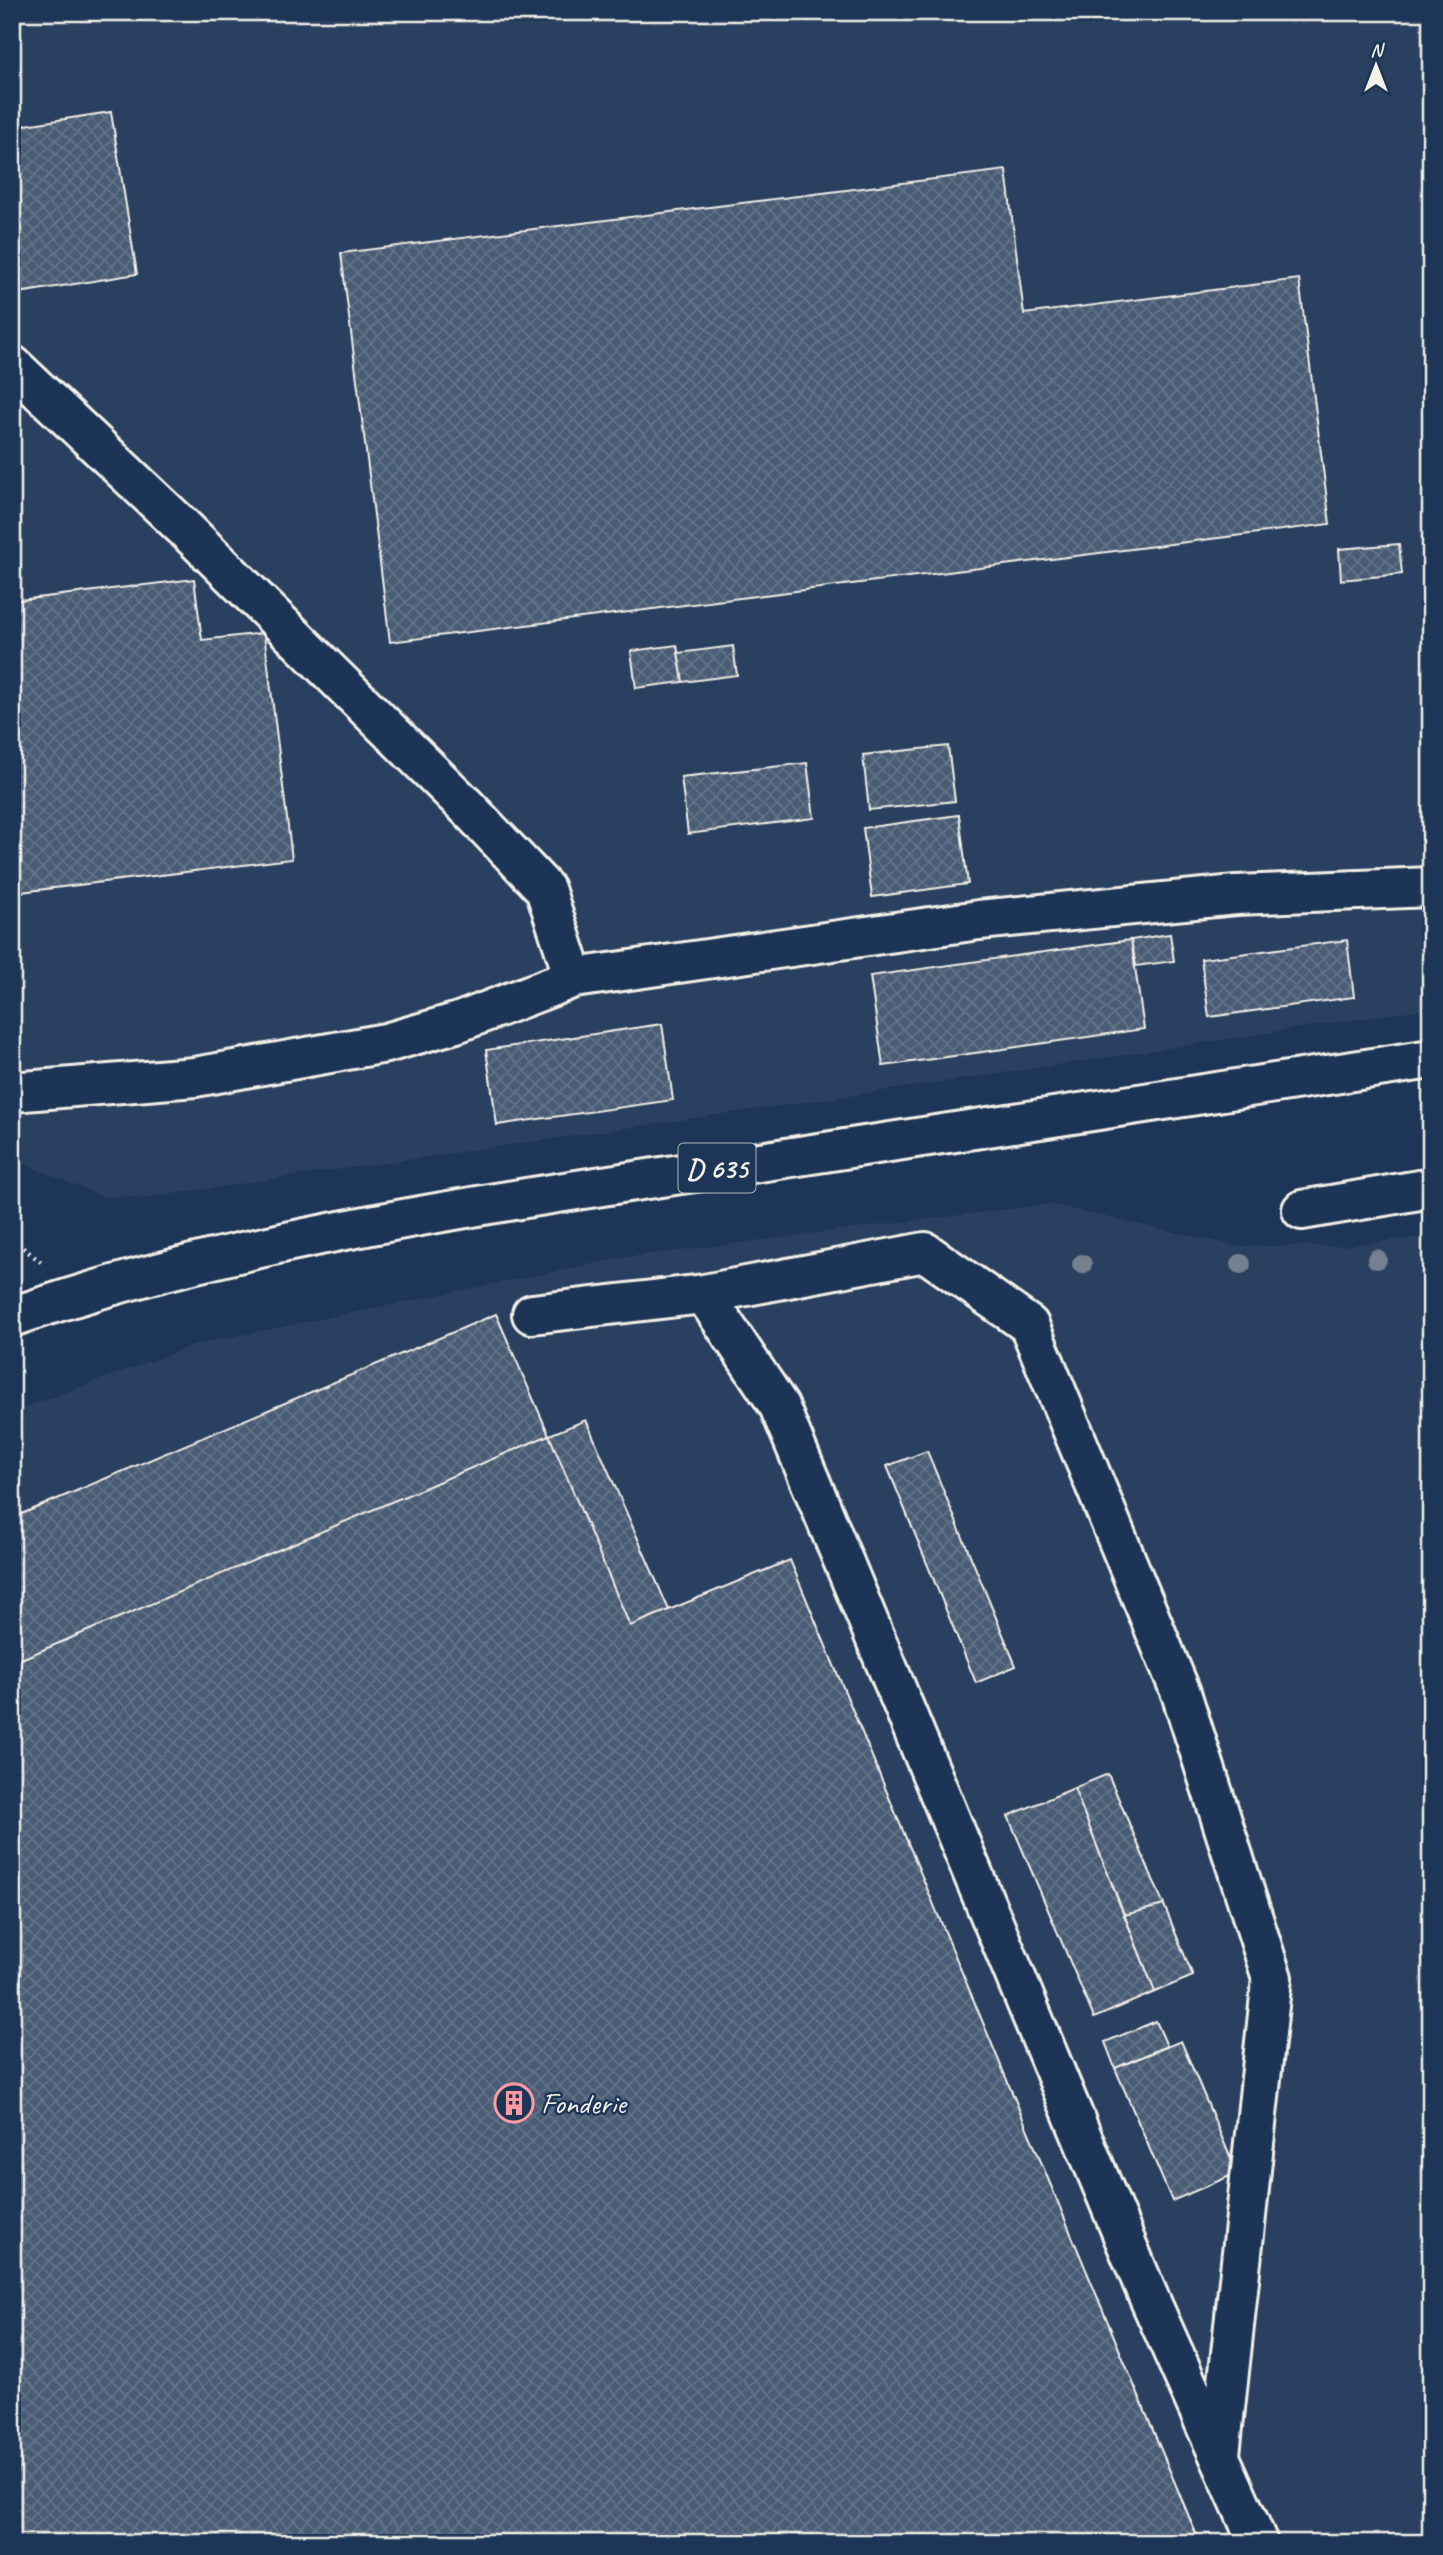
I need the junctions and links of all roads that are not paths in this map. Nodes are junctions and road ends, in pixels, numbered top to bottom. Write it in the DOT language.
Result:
graph roads {
  1 [pos="12,365"];
  2 [pos="1431,887"];
  3 [pos="574,978"];
  4 [pos="1431,1059"];
  5 [pos="12,1092"];
  6 [pos="1431,1188"];
  7 [pos="1302,1210"];
  8 [pos="704,1294"];
  9 [pos="532,1314"];
  10 [pos="12,1318"];
  11 [pos="1219,2456"];
  12 [pos="1258,2543"];
  1 -- 3 [label="main road"];
  2 -- 3 [label="main road"];
  3 -- 5 [label="main road"];
  4 -- 10 [label="main road, D 635"];
  6 -- 7 [label="main road"];
  8 -- 9 [label="main road"];
  8 -- 11 [label="main road"];
  8 -- 11 [label="main road"];
  11 -- 12 [label="main road"];
}
